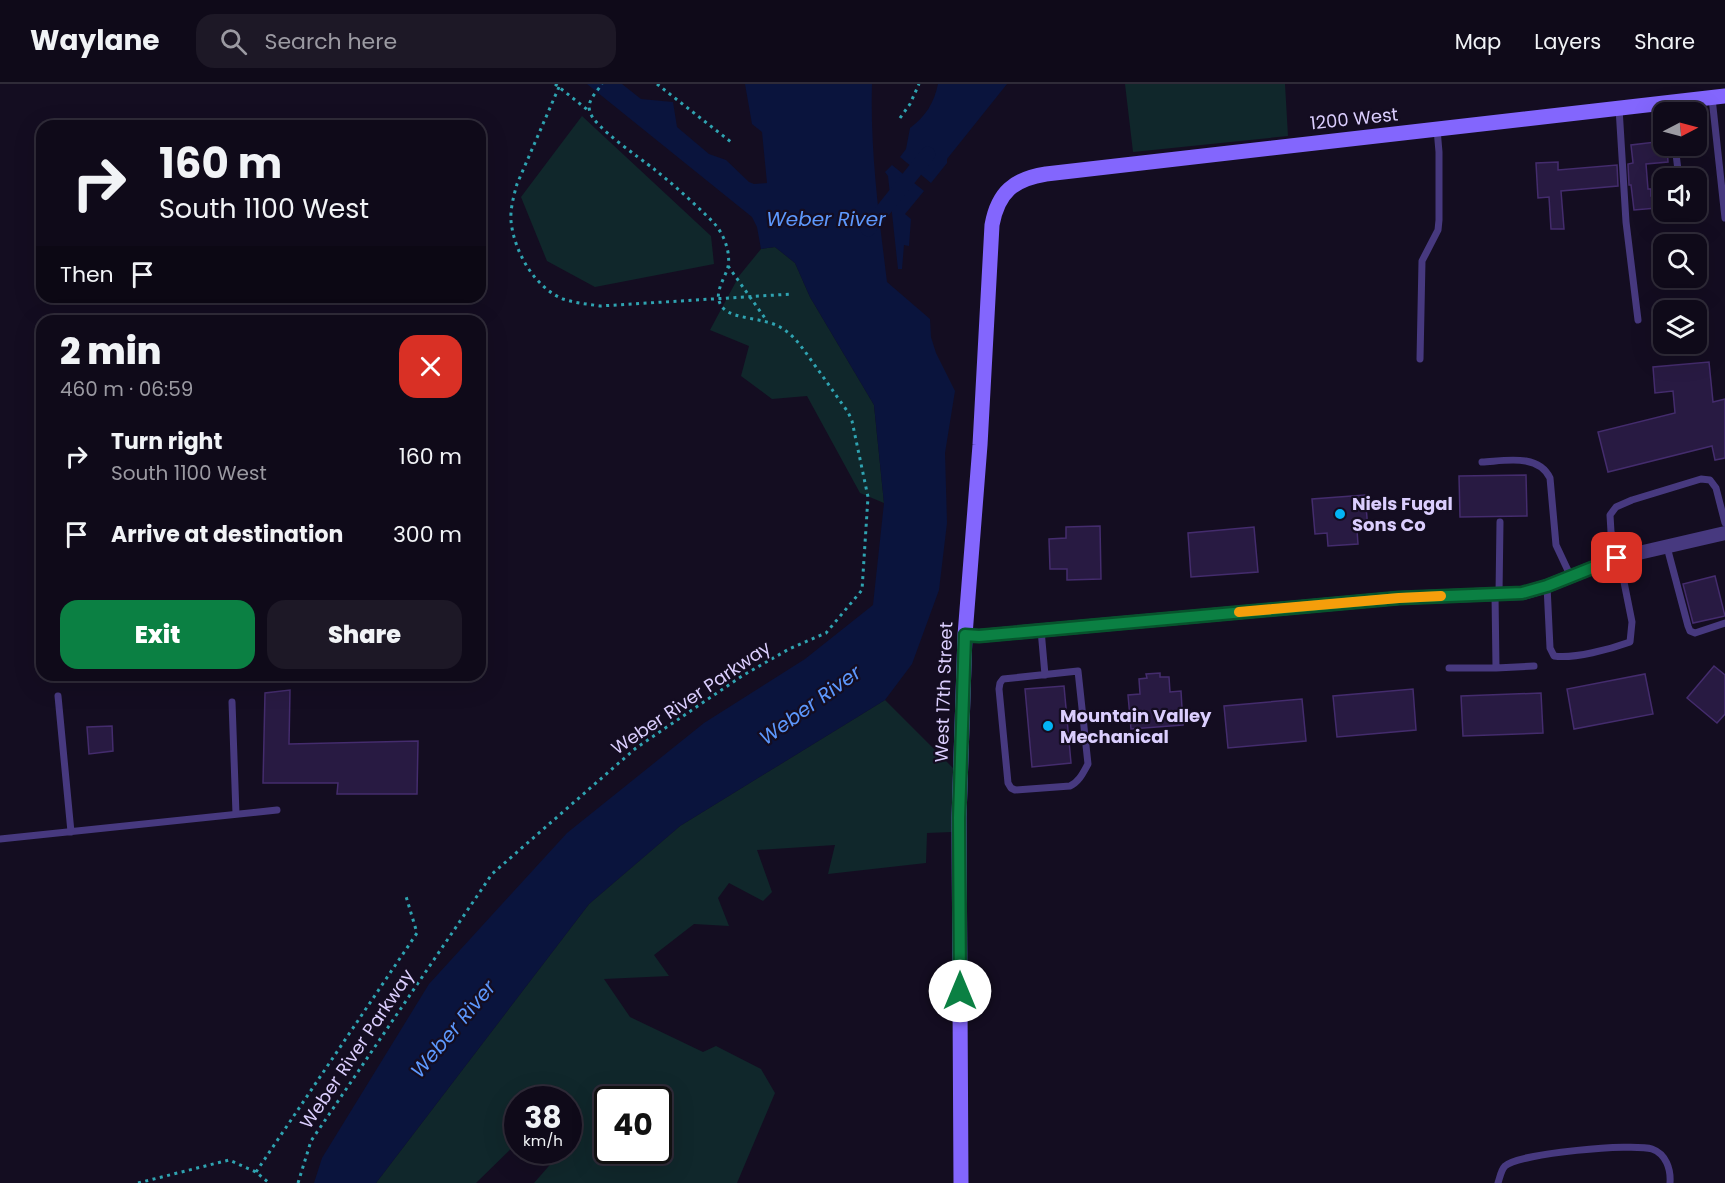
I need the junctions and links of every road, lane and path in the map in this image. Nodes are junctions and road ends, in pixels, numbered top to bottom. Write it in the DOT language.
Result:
graph roads {
  1 [pos="602,84"];
  2 [pos="657,84"];
  3 [pos="919,84"];
  4 [pos="557,86"];
  5 [pos="1719,97"];
  6 [pos="1696,102"];
  7 [pos="1653,107"];
  8 [pos="1619,108"];
  9 [pos="590,112"];
  10 [pos="900,118"];
  11 [pos="1437,129"];
  12 [pos="731,142"];
  13 [pos="998,204"];
  14 [pos="1725,218"];
  15 [pos="728,266"];
  16 [pos="792,294"];
  17 [pos="749,296"];
  18 [pos="719,298"];
  19 [pos="1638,320"];
  20 [pos="767,321"];
  21 [pos="1420,359"];
  22 [pos="1482,462"];
  23 [pos="1500,522"];
  24 [pos="1725,523"];
  25 [pos="1725,533"];
  26 [pos="1667,547"];
  27 [pos="1623,557"];
  28 [pos="1571,577"];
  29 [pos="1547,586"];
  30 [pos="1497,594"];
  31 [pos="1725,623"];
  32 [pos="1041,630"];
  33 [pos="965,635"];
  34 [pos="1534,666"];
  35 [pos="1449,668"];
  36 [pos="1496,668"];
  37 [pos="1045,675"];
  38 [pos="58,696"];
  39 [pos="232,702"];
  40 [pos="277,810"];
  41 [pos="236,814"];
  42 [pos="71,832"];
  43 [pos="0,839"];
  44 [pos="405,893"];
  45 [pos="256,1172"];
  46 [pos="138,1183"];
  47 [pos="269,1183"];
  48 [pos="298,1183"];
  49 [pos="961,1183"];
  50 [pos="1498,1183"];
  51 [pos="1670,1183"];
  1 -- 9 [label="path"];
  2 -- 12 [label="path"];
  3 -- 10 [label="path"];
  4 -- 9 [label="path"];
  4 -- 18 [label="path"];
  5 -- 6 [label="street, 1200 West"];
  5 -- 14 [label="lane"];
  7 -- 8 [label="street, 1200 West"];
  8 -- 11 [label="street, 1200 West"];
  8 -- 19 [label="lane"];
  9 -- 15 [label="path"];
  11 -- 13 [label="street, 1200 West"];
  11 -- 21 [label="lane"];
  13 -- 33 [label="street, West 17th Street"];
  15 -- 17 [label="path"];
  15 -- 18 [label="path"];
  16 -- 17 [label="path"];
  17 -- 18 [label="path"];
  17 -- 20 [label="path"];
  18 -- 20 [label="path, Weber River Parkway"];
  20 -- 48 [label="path, Weber River Parkway"];
  22 -- 28 [label="lane"];
  23 -- 30 [label="lane"];
  24 -- 27 [label="lane"];
  25 -- 26 [label="street"];
  26 -- 27 [label="street"];
  26 -- 31 [label="lane"];
  27 -- 28 [label="street"];
  27 -- 29 [label="lane"];
  28 -- 29 [label="street"];
  29 -- 30 [label="street"];
  30 -- 32 [label="street"];
  30 -- 36 [label="lane"];
  32 -- 33 [label="street"];
  32 -- 37 [label="lane"];
  33 -- 49 [label="street, West 17th Street"];
  34 -- 36 [label="lane"];
  35 -- 36 [label="lane"];
  37 -- 37 [label="lane"];
  38 -- 42 [label="lane"];
  39 -- 41 [label="lane"];
  40 -- 41 [label="lane"];
  41 -- 42 [label="lane"];
  42 -- 43 [label="lane"];
  44 -- 45 [label="path"];
  45 -- 46 [label="path"];
  45 -- 47 [label="path"];
  50 -- 51 [label="lane"];
}
